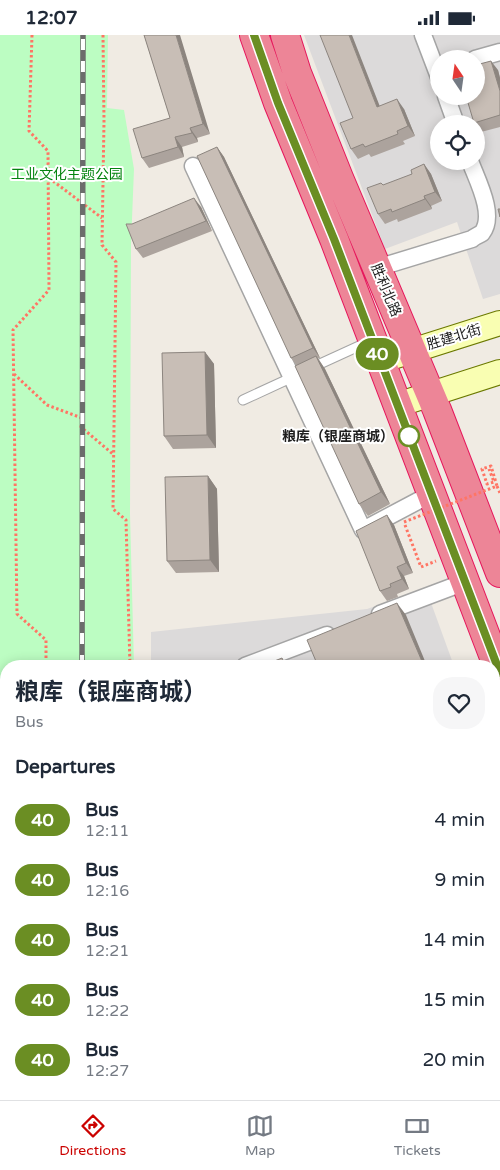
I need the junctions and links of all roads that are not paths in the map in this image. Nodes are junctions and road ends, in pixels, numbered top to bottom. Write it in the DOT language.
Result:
graph roads {
  1 [pos="254,35"];
  2 [pos="285,35"];
  3 [pos="423,35"];
  4 [pos="500,52"];
  5 [pos="430,53"];
  6 [pos="485,56"];
  7 [pos="193,166"];
  8 [pos="475,170"];
  9 [pos="206,194"];
  10 [pos="189,202"];
  11 [pos="494,207"];
  12 [pos="377,268"];
  13 [pos="500,323"];
  14 [pos="411,350"];
  15 [pos="376,351"];
  16 [pos="500,372"];
  17 [pos="292,377"];
  18 [pos="430,393"];
  19 [pos="243,400"];
  20 [pos="397,405"];
  21 [pos="431,494"];
  22 [pos="500,573"];
  23 [pos="465,582"];
  24 [pos="366,620"];
  25 [pos="338,631"];
  26 [pos="261,660"];
  27 [pos="495,660"];
  1 -- 15 [label="highway"];
  2 -- 12 [label="highway, 胜利北路"];
  3 -- 5 [label="street"];
  4 -- 6 [label="street"];
  7 -- 9 [label="street"];
  8 -- 11 [label="street"];
  9 -- 10 [label="street"];
  9 -- 17 [label="street"];
  11 -- 12 [label="street"];
  12 -- 14 [label="highway, 胜利北路"];
  13 -- 14 [label="main road, 胜建北街"];
  14 -- 15 [label="main road, 胜建北街"];
  14 -- 18 [label="highway, 胜利北路"];
  15 -- 17 [label="lane"];
  15 -- 20 [label="highway"];
  16 -- 18 [label="main road"];
  17 -- 19 [label="lane"];
  17 -- 21 [label="street"];
  18 -- 20 [label="main road"];
  18 -- 22 [label="highway, 胜利北路"];
  20 -- 21 [label="highway"];
  21 -- 23 [label="highway"];
  23 -- 24 [label="street"];
  23 -- 27 [label="highway"];
  25 -- 26 [label="street"];
}
